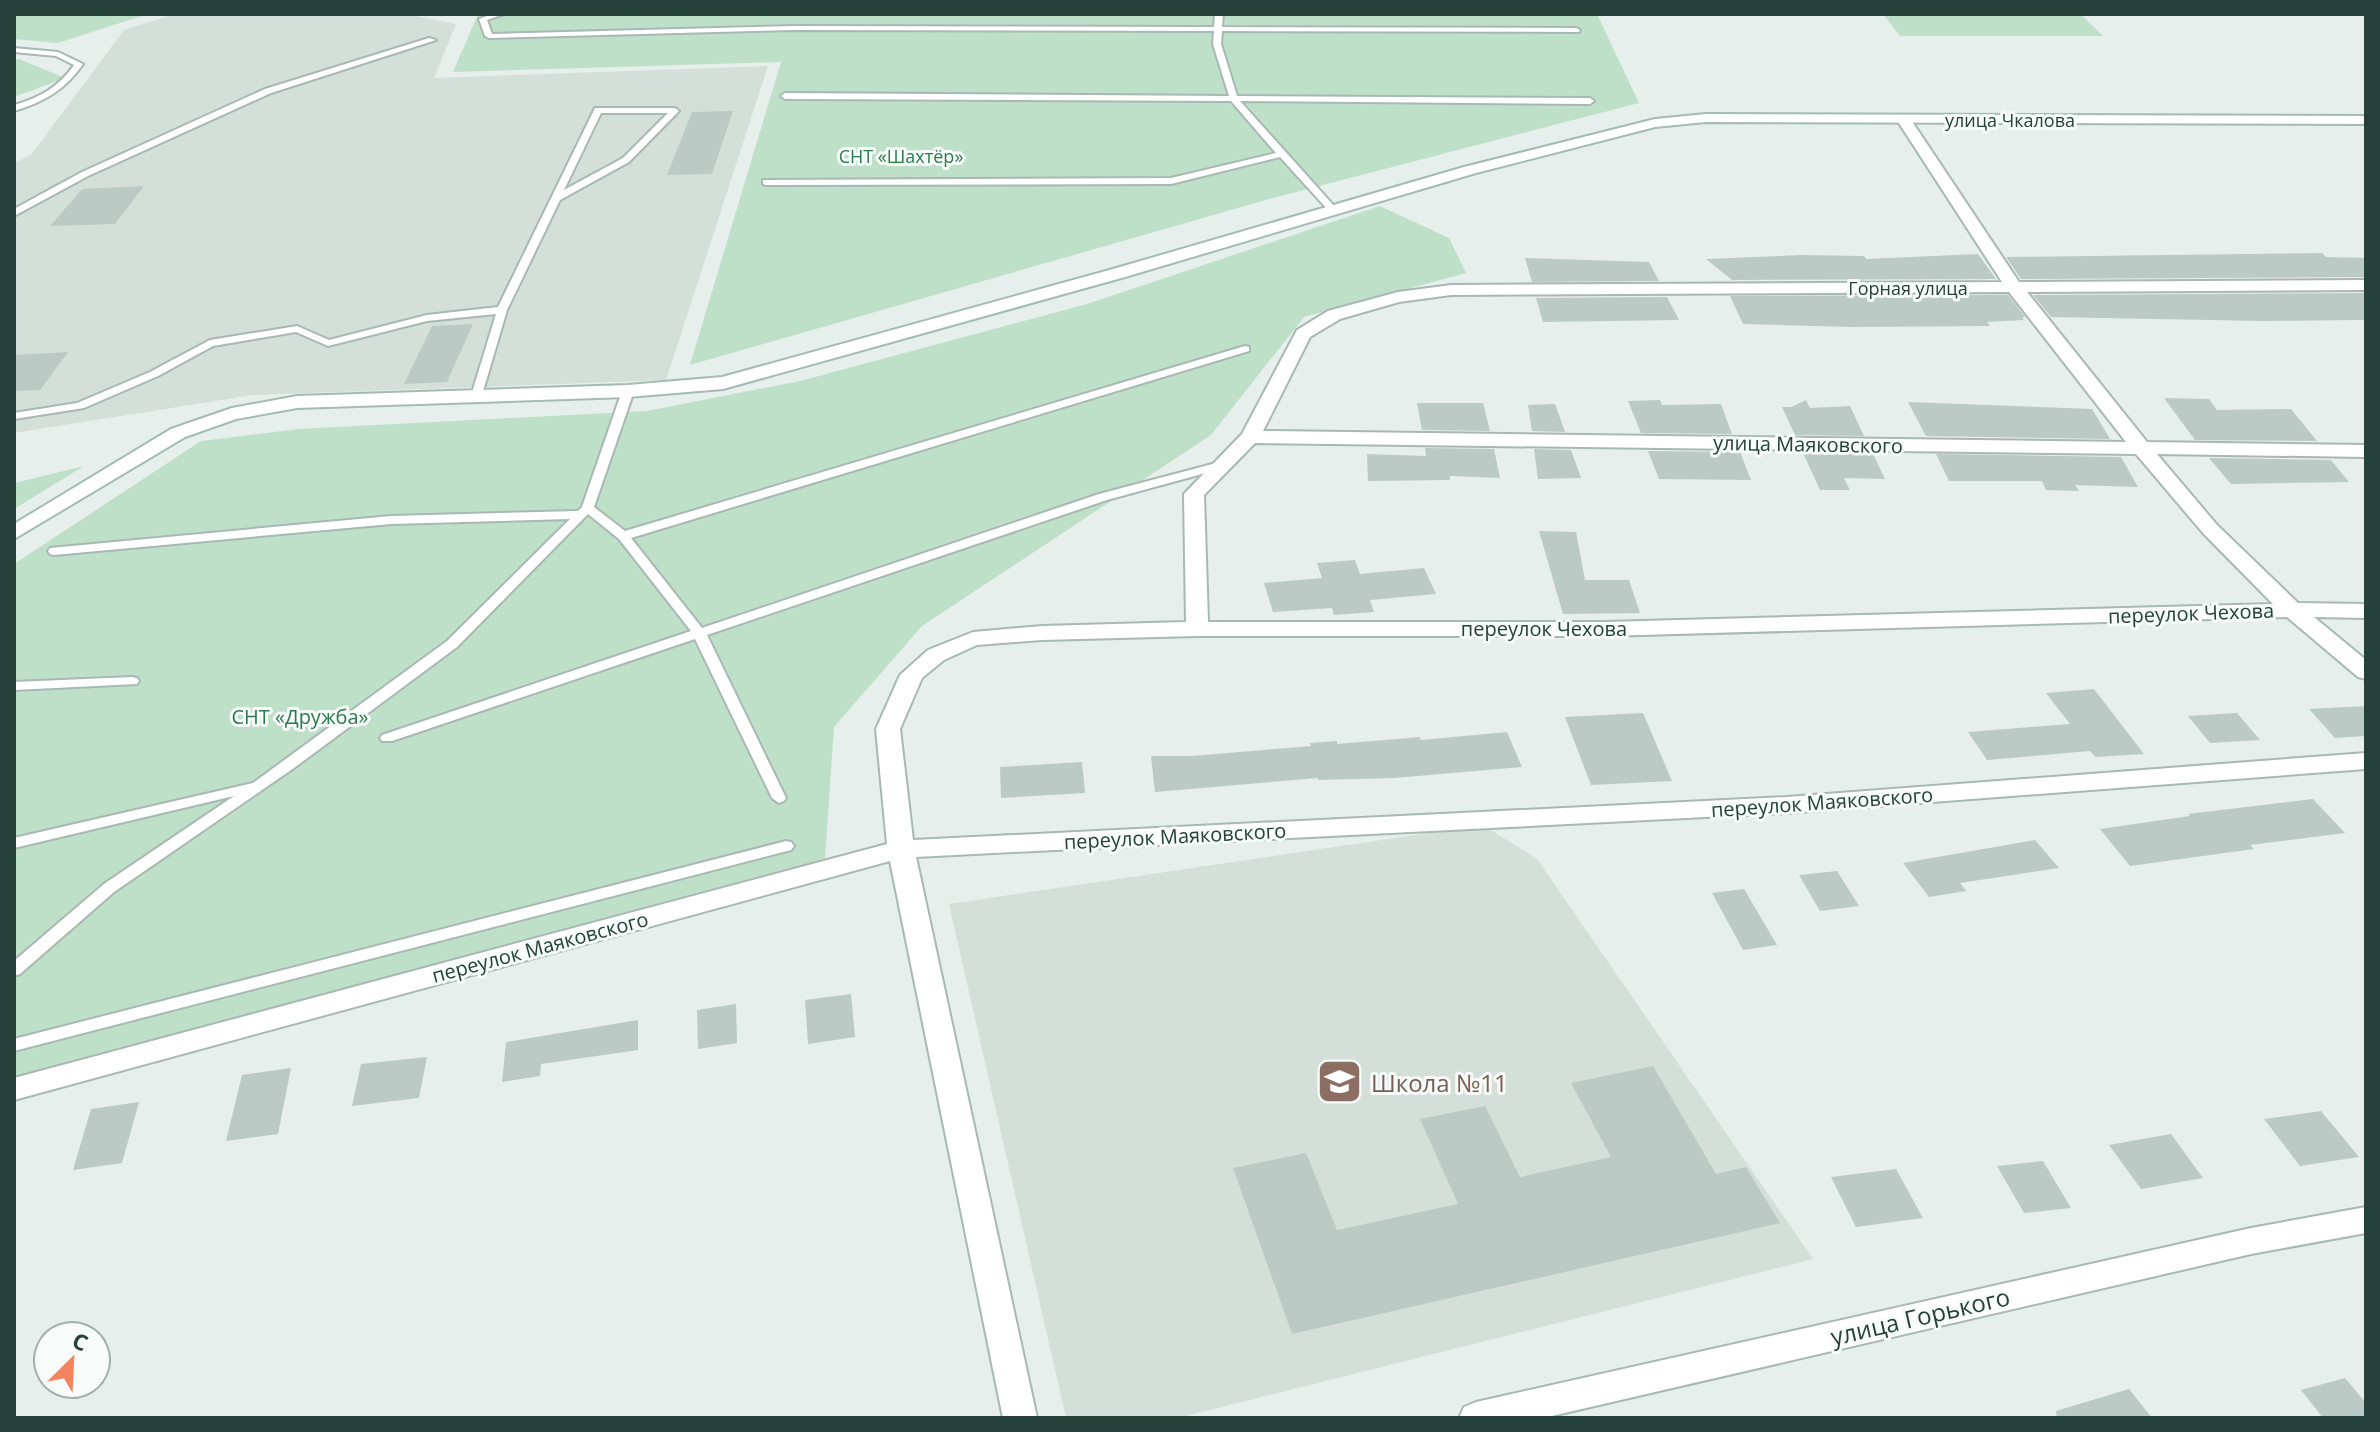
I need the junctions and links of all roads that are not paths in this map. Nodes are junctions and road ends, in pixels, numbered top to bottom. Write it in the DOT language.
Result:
graph roads {
  1 [pos="500,14"];
  2 [pos="1219,14"];
  3 [pos="1218,30"];
  4 [pos="1576,30"];
  5 [pos="432,40"];
  6 [pos="14,50"];
  7 [pos="785,96"];
  8 [pos="1234,100"];
  9 [pos="1590,101"];
  10 [pos="14,108"];
  11 [pos="1904,120"];
  12 [pos="2366,120"];
  13 [pos="1282,154"];
  14 [pos="766,182"];
  15 [pos="556,198"];
  16 [pos="1332,209"];
  17 [pos="14,213"];
  18 [pos="2366,285"];
  19 [pos="2014,287"];
  20 [pos="502,310"];
  21 [pos="1245,349"];
  22 [pos="628,391"];
  23 [pos="477,396"];
  24 [pos="14,416"];
  25 [pos="1250,437"];
  26 [pos="2141,448"];
  27 [pos="2366,451"];
  28 [pos="1220,466"];
  29 [pos="584,511"];
  30 [pos="14,533"];
  31 [pos="623,536"];
  32 [pos="54,551"];
  33 [pos="2292,610"];
  34 [pos="2366,611"];
  35 [pos="1197,629"];
  36 [pos="699,633"];
  37 [pos="2366,672"];
  38 [pos="132,681"];
  39 [pos="14,686"];
  40 [pos="387,738"];
  41 [pos="2366,761"];
  42 [pos="261,784"];
  43 [pos="779,798"];
  44 [pos="14,843"];
  45 [pos="786,846"];
  46 [pos="901,849"];
  47 [pos="34,953"];
  48 [pos="14,958"];
  49 [pos="14,970"];
  50 [pos="14,1045"];
  51 [pos="14,1089"];
  52 [pos="2366,1220"];
  53 [pos="1020,1418"];
  54 [pos="1476,1418"];
  1 -- 3 [label="lane"];
  2 -- 3 [label="lane"];
  3 -- 4 [label="lane"];
  3 -- 8 [label="lane"];
  5 -- 17 [label="lane"];
  6 -- 10 [label="lane"];
  7 -- 8 [label="lane"];
  8 -- 9 [label="lane"];
  8 -- 13 [label="lane"];
  11 -- 12 [label="street, улица Чкалова"];
  11 -- 16 [label="street, улица Чкалова"];
  11 -- 19 [label="street"];
  13 -- 14 [label="lane"];
  13 -- 16 [label="lane"];
  15 -- 15 [label="lane"];
  15 -- 20 [label="lane"];
  16 -- 22 [label="street, улица Чкалова"];
  18 -- 19 [label="street, Горная улица"];
  19 -- 25 [label="street, Горная улица"];
  19 -- 26 [label="street"];
  20 -- 23 [label="lane"];
  20 -- 24 [label="lane"];
  21 -- 31 [label="lane"];
  22 -- 23 [label="street, улица Чкалова"];
  22 -- 29 [label="lane"];
  23 -- 30 [label="street, улица Чкалова"];
  25 -- 26 [label="street, улица Маяковского"];
  25 -- 28 [label="street, Горная улица"];
  26 -- 27 [label="street, улица Маяковского"];
  26 -- 33 [label="street"];
  28 -- 35 [label="street, Горная улица"];
  28 -- 36 [label="lane"];
  29 -- 31 [label="lane"];
  29 -- 32 [label="lane"];
  29 -- 42 [label="lane"];
  31 -- 36 [label="lane"];
  33 -- 34 [label="street, переулок Чехова"];
  33 -- 35 [label="street, переулок Чехова"];
  33 -- 37 [label="street"];
  35 -- 46 [label="street, переулок Чехова"];
  36 -- 40 [label="lane"];
  36 -- 43 [label="lane"];
  38 -- 39 [label="lane"];
  41 -- 46 [label="street, переулок Маяковского"];
  42 -- 44 [label="lane"];
  42 -- 47 [label="lane"];
  45 -- 50 [label="lane"];
  46 -- 51 [label="street, переулок Маяковского"];
  46 -- 53 [label="street, переулок Чехова"];
  47 -- 48 [label="lane"];
  47 -- 49 [label="lane"];
  52 -- 54 [label="street, улица Горького"];
}
